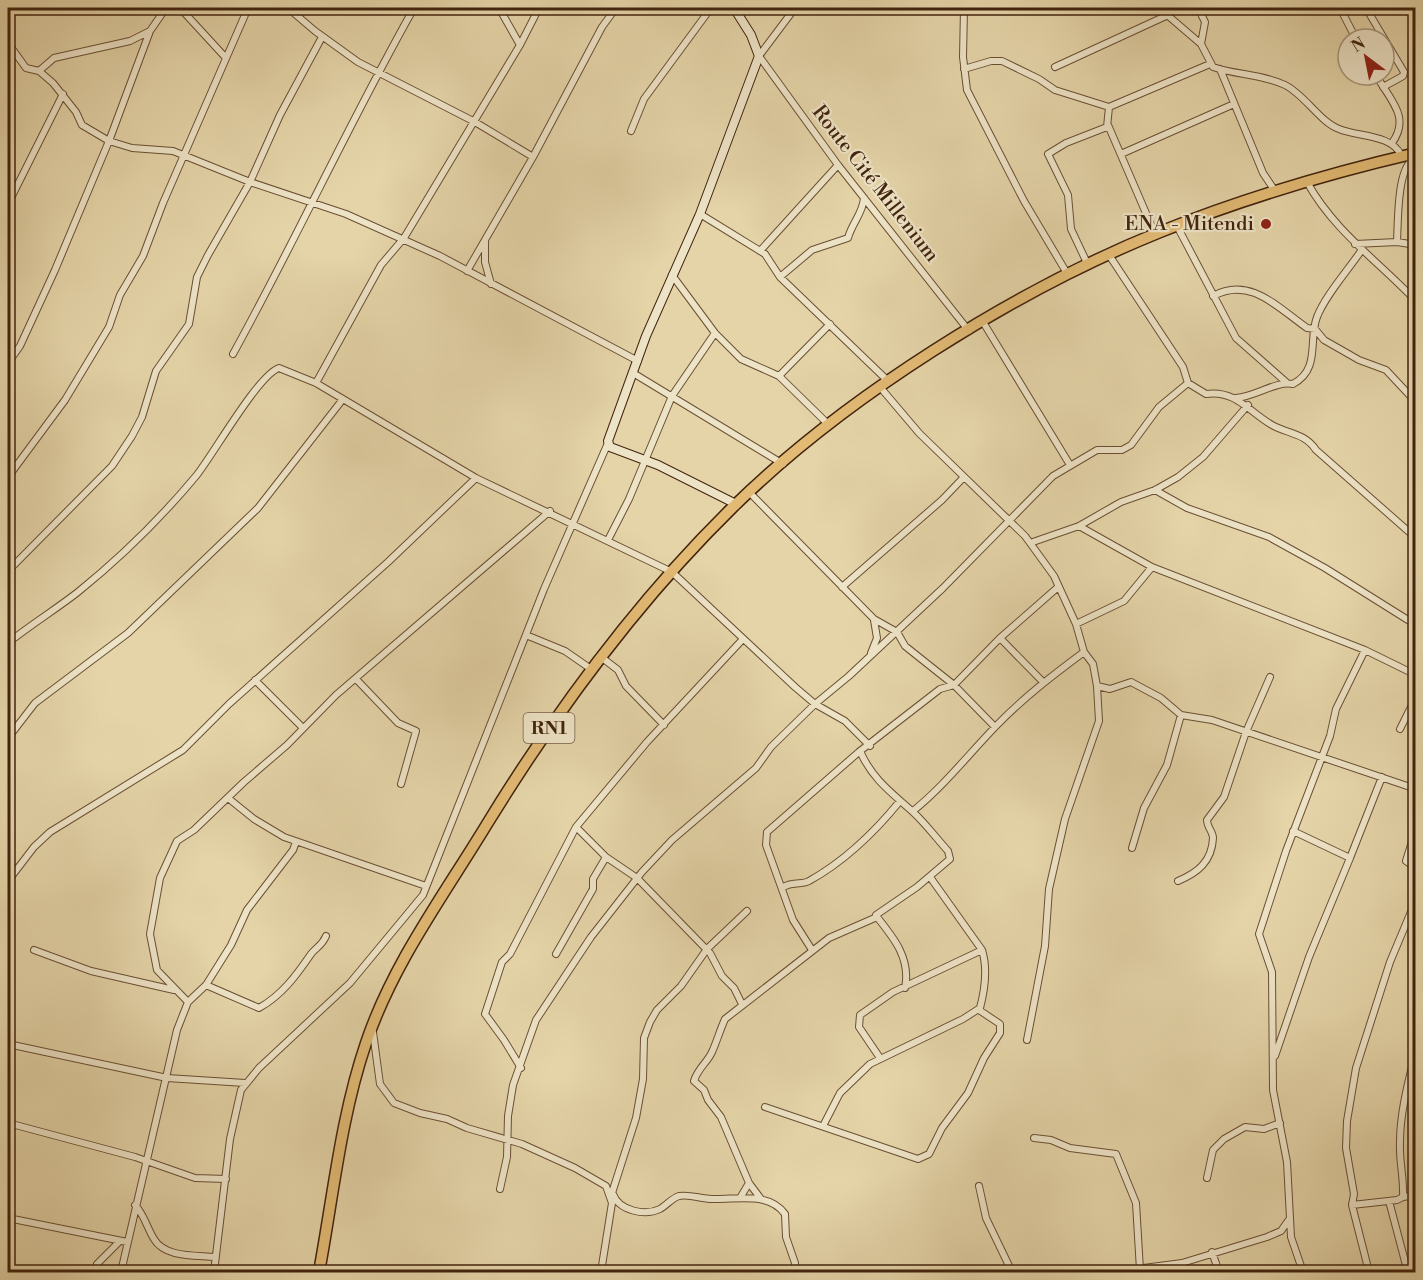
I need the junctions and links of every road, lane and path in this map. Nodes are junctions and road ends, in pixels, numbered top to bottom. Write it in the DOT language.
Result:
graph roads {
  1 [pos="166,8"];
  2 [pos="180,8"];
  3 [pos="248,8"];
  4 [pos="288,8"];
  5 [pos="414,8"];
  6 [pos="499,8"];
  7 [pos="539,8"];
  8 [pos="616,8"];
  9 [pos="711,8"];
  10 [pos="734,8"];
  11 [pos="795,8"];
  12 [pos="964,8"];
  13 [pos="1160,8"];
  14 [pos="1198,8"];
  15 [pos="1340,8"];
  16 [pos="1366,8"];
  17 [pos="1168,15"];
  18 [pos="1350,27"];
  19 [pos="1377,27"];
  20 [pos="150,31"];
  21 [pos="322,37"];
  22 [pos="8,43"];
  23 [pos="1201,44"];
  24 [pos="520,45"];
  25 [pos="759,56"];
  26 [pos="226,58"];
  27 [pos="1396,59"];
  28 [pos="1210,64"];
  29 [pos="1055,67"];
  30 [pos="964,69"];
  31 [pos="1220,69"];
  32 [pos="39,71"];
  33 [pos="378,71"];
  34 [pos="1396,80"];
  35 [pos="1383,87"];
  36 [pos="63,94"];
  37 [pos="1234,104"];
  38 [pos="1109,107"];
  39 [pos="475,122"];
  40 [pos="1108,125"];
  41 [pos="631,131"];
  42 [pos="109,141"];
  43 [pos="1392,144"];
  44 [pos="1121,154"];
  45 [pos="185,155"];
  46 [pos="533,157"];
  47 [pos="1411,157"];
  48 [pos="837,165"];
  49 [pos="250,182"];
  50 [pos="1307,182"];
  51 [pos="1275,193"];
  52 [pos="864,198"];
  53 [pos="8,204"];
  54 [pos="312,204"];
  55 [pos="700,214"];
  56 [pos="1176,226"];
  57 [pos="1155,234"];
  58 [pos="404,238"];
  59 [pos="485,238"];
  60 [pos="1397,242"];
  61 [pos="1355,243"];
  62 [pos="1416,245"];
  63 [pos="760,251"];
  64 [pos="1362,251"];
  65 [pos="1109,255"];
  66 [pos="1088,266"];
  67 [pos="468,271"];
  68 [pos="671,274"];
  69 [pos="1068,275"];
  70 [pos="780,277"];
  71 [pos="491,284"];
  72 [pos="1214,296"];
  73 [pos="1415,299"];
  74 [pos="982,322"];
  75 [pos="830,324"];
  76 [pos="1315,329"];
  77 [pos="969,331"];
  78 [pos="715,333"];
  79 [pos="233,354"];
  80 [pos="638,361"];
  81 [pos="8,363"];
  82 [pos="633,373"];
  83 [pos="779,376"];
  84 [pos="1188,382"];
  85 [pos="1286,382"];
  86 [pos="316,383"];
  87 [pos="884,384"];
  88 [pos="672,396"];
  89 [pos="1235,398"];
  90 [pos="343,399"];
  91 [pos="1416,402"];
  92 [pos="1248,405"];
  93 [pos="830,426"];
  94 [pos="608,443"];
  95 [pos="645,460"];
  96 [pos="783,464"];
  97 [pos="1070,465"];
  98 [pos="8,477"];
  99 [pos="964,477"];
  100 [pos="476,478"];
  101 [pos="1155,490"];
  102 [pos="749,492"];
  103 [pos="736,504"];
  104 [pos="550,511"];
  105 [pos="1011,521"];
  106 [pos="574,524"];
  107 [pos="1079,526"];
  108 [pos="1416,538"];
  109 [pos="608,540"];
  110 [pos="1030,543"];
  111 [pos="1152,567"];
  112 [pos="8,571"];
  113 [pos="672,572"];
  114 [pos="843,586"];
  115 [pos="1057,588"];
  116 [pos="874,619"];
  117 [pos="1076,624"];
  118 [pos="1416,625"];
  119 [pos="897,632"];
  120 [pos="526,635"];
  121 [pos="1000,638"];
  122 [pos="743,639"];
  123 [pos="8,644"];
  124 [pos="1365,650"];
  125 [pos="1084,652"];
  126 [pos="601,657"];
  127 [pos="868,658"];
  128 [pos="591,669"];
  129 [pos="1416,675"];
  130 [pos="1270,677"];
  131 [pos="356,679"];
  132 [pos="255,680"];
  133 [pos="1043,682"];
  134 [pos="954,685"];
  135 [pos="1097,686"];
  136 [pos="1416,697"];
  137 [pos="815,704"];
  138 [pos="1181,715"];
  139 [pos="664,725"];
  140 [pos="995,727"];
  141 [pos="303,728"];
  142 [pos="1400,729"];
  143 [pos="1246,732"];
  144 [pos="8,738"];
  145 [pos="870,746"];
  146 [pos="860,751"];
  147 [pos="1321,759"];
  148 [pos="1382,777"];
  149 [pos="401,784"];
  150 [pos="1416,789"];
  151 [pos="228,798"];
  152 [pos="900,801"];
  153 [pos="913,811"];
  154 [pos="576,827"];
  155 [pos="1416,829"];
  156 [pos="1293,831"];
  157 [pos="296,842"];
  158 [pos="1132,848"];
  159 [pos="606,857"];
  160 [pos="1350,858"];
  161 [pos="1416,868"];
  162 [pos="930,877"];
  163 [pos="637,878"];
  164 [pos="8,881"];
  165 [pos="1178,881"];
  166 [pos="426,886"];
  167 [pos="783,887"];
  168 [pos="423,895"];
  169 [pos="1416,900"];
  170 [pos="435,904"];
  171 [pos="747,911"];
  172 [pos="877,917"];
  173 [pos="326,936"];
  174 [pos="707,949"];
  175 [pos="34,950"];
  176 [pos="812,950"];
  177 [pos="982,950"];
  178 [pos="556,954"];
  179 [pos="206,985"];
  180 [pos="905,988"];
  181 [pos="174,990"];
  182 [pos="188,1002"];
  183 [pos="741,1004"];
  184 [pos="979,1010"];
  185 [pos="372,1028"];
  186 [pos="1027,1040"];
  187 [pos="8,1044"];
  188 [pos="1416,1050"];
  189 [pos="880,1058"];
  190 [pos="1273,1063"];
  191 [pos="521,1068"];
  192 [pos="167,1078"];
  193 [pos="245,1083"];
  194 [pos="765,1107"];
  195 [pos="8,1123"];
  196 [pos="1280,1123"];
  197 [pos="823,1126"];
  198 [pos="1034,1138"];
  199 [pos="509,1139"];
  200 [pos="147,1163"];
  201 [pos="1207,1178"];
  202 [pos="225,1179"];
  203 [pos="749,1183"];
  204 [pos="979,1186"];
  205 [pos="500,1189"];
  206 [pos="612,1195"];
  207 [pos="1416,1195"];
  208 [pos="1403,1197"];
  209 [pos="740,1198"];
  210 [pos="761,1199"];
  211 [pos="1389,1201"];
  212 [pos="135,1205"];
  213 [pos="1352,1205"];
  214 [pos="1289,1217"];
  215 [pos="8,1218"];
  216 [pos="123,1242"];
  217 [pos="1212,1252"];
  218 [pos="215,1257"];
  219 [pos="1182,1263"];
  220 [pos="1140,1269"];
  221 [pos="1407,1269"];
  222 [pos="95,1272"];
  223 [pos="121,1272"];
  224 [pos="214,1272"];
  225 [pos="319,1272"];
  226 [pos="601,1272"];
  227 [pos="795,1272"];
  228 [pos="1012,1272"];
  229 [pos="1113,1272"];
  230 [pos="1173,1272"];
  231 [pos="1219,1272"];
  232 [pos="1303,1272"];
  233 [pos="1369,1272"];
  1 -- 20 [label="street"];
  2 -- 26 [label="street"];
  3 -- 26 [label="street"];
  4 -- 21 [label="street"];
  5 -- 33 [label="street"];
  6 -- 24 [label="street"];
  7 -- 24 [label="street"];
  8 -- 46 [label="street"];
  9 -- 41 [label="street"];
  10 -- 25 [label="street"];
  11 -- 25 [label="street"];
  12 -- 30 [label="street"];
  13 -- 17 [label="street"];
  14 -- 23 [label="street"];
  15 -- 18 [label="street"];
  16 -- 19 [label="street"];
  17 -- 23 [label="street"];
  17 -- 29 [label="street"];
  20 -- 32 [label="street"];
  20 -- 42 [label="street"];
  21 -- 33 [label="street"];
  21 -- 49 [label="street"];
  22 -- 32 [label="street"];
  23 -- 28 [label="street"];
  24 -- 39 [label="street"];
  25 -- 48 [label="street, Route Cité Millenium"];
  25 -- 55 [label="street"];
  26 -- 45 [label="street"];
  27 -- 34 [label="street"];
  28 -- 31 [label="street"];
  28 -- 38 [label="street"];
  30 -- 38 [label="street"];
  30 -- 69 [label="street"];
  31 -- 37 [label="street"];
  31 -- 43 [label="street"];
  32 -- 36 [label="street"];
  33 -- 39 [label="street"];
  33 -- 54 [label="street"];
  35 -- 43 [label="street"];
  36 -- 42 [label="street"];
  36 -- 53 [label="street"];
  37 -- 44 [label="street"];
  37 -- 51 [label="street"];
  38 -- 40 [label="street"];
  39 -- 46 [label="street"];
  39 -- 58 [label="street"];
  40 -- 44 [label="street"];
  40 -- 66 [label="street"];
  42 -- 45 [label="street"];
  42 -- 81 [label="street"];
  43 -- 47 [label="street"];
  44 -- 57 [label="street"];
  45 -- 49 [label="street"];
  45 -- 98 [label="street"];
  46 -- 59 [label="street"];
  47 -- 50 [label="highway, RN1"];
  47 -- 60 [label="street"];
  48 -- 52 [label="street, Route Cité Millenium"];
  48 -- 63 [label="street"];
  49 -- 54 [label="street"];
  49 -- 112 [label="street"];
  50 -- 51 [label="highway, RN1"];
  50 -- 61 [label="street"];
  51 -- 56 [label="highway, RN1"];
  52 -- 70 [label="street"];
  52 -- 77 [label="street, Route Cité Millenium"];
  54 -- 58 [label="street"];
  54 -- 79 [label="street"];
  55 -- 63 [label="street"];
  55 -- 68 [label="street"];
  56 -- 57 [label="highway, RN1"];
  56 -- 72 [label="street"];
  57 -- 65 [label="highway, RN1"];
  58 -- 67 [label="street"];
  58 -- 86 [label="street"];
  59 -- 67 [label="street"];
  59 -- 71 [label="street"];
  60 -- 61 [label="street"];
  60 -- 62 [label="street"];
  61 -- 64 [label="street"];
  63 -- 70 [label="street"];
  64 -- 73 [label="street"];
  64 -- 76 [label="street"];
  65 -- 66 [label="highway, RN1"];
  65 -- 84 [label="street"];
  66 -- 69 [label="highway, RN1"];
  67 -- 71 [label="street"];
  68 -- 78 [label="street"];
  68 -- 80 [label="street"];
  69 -- 74 [label="highway, RN1"];
  70 -- 75 [label="street"];
  71 -- 80 [label="street"];
  72 -- 76 [label="street"];
  72 -- 85 [label="street"];
  74 -- 77 [label="highway, RN1"];
  74 -- 97 [label="street"];
  75 -- 83 [label="street"];
  75 -- 87 [label="street"];
  76 -- 85 [label="street"];
  76 -- 91 [label="street"];
  77 -- 87 [label="highway, RN1"];
  78 -- 83 [label="street"];
  78 -- 88 [label="street"];
  80 -- 82 [label="street"];
  82 -- 88 [label="street"];
  82 -- 94 [label="street"];
  83 -- 93 [label="street"];
  84 -- 89 [label="street"];
  84 -- 97 [label="street"];
  85 -- 89 [label="street"];
  86 -- 90 [label="street"];
  86 -- 123 [label="street"];
  87 -- 93 [label="highway, RN1"];
  87 -- 99 [label="street"];
  88 -- 95 [label="street"];
  88 -- 96 [label="street"];
  89 -- 92 [label="street"];
  90 -- 100 [label="street"];
  90 -- 144 [label="street"];
  92 -- 101 [label="street"];
  92 -- 108 [label="street"];
  93 -- 96 [label="highway, RN1"];
  94 -- 95 [label="street"];
  94 -- 106 [label="street"];
  95 -- 103 [label="street"];
  95 -- 109 [label="street"];
  96 -- 102 [label="highway, RN1"];
  97 -- 105 [label="street"];
  99 -- 105 [label="street"];
  99 -- 114 [label="street"];
  100 -- 104 [label="street"];
  100 -- 132 [label="street"];
  101 -- 107 [label="street"];
  101 -- 118 [label="street"];
  102 -- 103 [label="highway, RN1"];
  102 -- 114 [label="street"];
  103 -- 113 [label="highway, RN1"];
  104 -- 106 [label="street"];
  104 -- 131 [label="street"];
  105 -- 110 [label="street"];
  105 -- 119 [label="street"];
  106 -- 109 [label="street"];
  106 -- 120 [label="street"];
  107 -- 110 [label="street"];
  107 -- 111 [label="street"];
  109 -- 113 [label="street"];
  110 -- 115 [label="street"];
  111 -- 117 [label="street"];
  111 -- 124 [label="street"];
  113 -- 122 [label="street"];
  113 -- 126 [label="highway, RN1"];
  114 -- 116 [label="street"];
  115 -- 117 [label="street"];
  115 -- 121 [label="street"];
  116 -- 119 [label="street"];
  116 -- 127 [label="street"];
  117 -- 125 [label="street"];
  119 -- 127 [label="street"];
  119 -- 134 [label="street"];
  120 -- 128 [label="street"];
  120 -- 166 [label="street"];
  121 -- 133 [label="street"];
  121 -- 134 [label="street"];
  122 -- 137 [label="street"];
  122 -- 139 [label="street"];
  124 -- 129 [label="street"];
  124 -- 147 [label="street"];
  125 -- 133 [label="street"];
  125 -- 135 [label="street"];
  126 -- 128 [label="highway, RN1"];
  126 -- 139 [label="street"];
  127 -- 137 [label="street"];
  128 -- 170 [label="highway, RN1"];
  130 -- 143 [label="street"];
  131 -- 141 [label="street"];
  131 -- 149 [label="street"];
  132 -- 141 [label="street"];
  132 -- 164 [label="street"];
  133 -- 140 [label="street"];
  134 -- 140 [label="street"];
  134 -- 145 [label="street"];
  135 -- 138 [label="street"];
  135 -- 186 [label="street"];
  136 -- 142 [label="street"];
  137 -- 145 [label="street"];
  137 -- 163 [label="street"];
  138 -- 143 [label="street"];
  138 -- 158 [label="street"];
  139 -- 154 [label="street"];
  140 -- 153 [label="street"];
  141 -- 151 [label="street"];
  143 -- 147 [label="street"];
  143 -- 165 [label="street"];
  145 -- 146 [label="street"];
  146 -- 152 [label="street"];
  146 -- 167 [label="street"];
  147 -- 148 [label="street"];
  147 -- 156 [label="street"];
  148 -- 150 [label="street"];
  148 -- 160 [label="street"];
  151 -- 157 [label="street"];
  151 -- 181 [label="street"];
  152 -- 153 [label="street"];
  152 -- 167 [label="street"];
  153 -- 162 [label="street"];
  154 -- 159 [label="street"];
  154 -- 191 [label="street"];
  155 -- 161 [label="street"];
  156 -- 160 [label="street"];
  156 -- 190 [label="street"];
  157 -- 166 [label="street"];
  157 -- 179 [label="street"];
  159 -- 163 [label="street"];
  159 -- 178 [label="street"];
  160 -- 190 [label="street"];
  162 -- 172 [label="street"];
  162 -- 177 [label="street"];
  163 -- 174 [label="street"];
  163 -- 191 [label="street"];
  166 -- 168 [label="street"];
  167 -- 176 [label="street"];
  168 -- 170 [label="street"];
  168 -- 193 [label="street"];
  169 -- 213 [label="street"];
  170 -- 185 [label="highway, RN1"];
  171 -- 174 [label="street"];
  172 -- 176 [label="street"];
  172 -- 180 [label="street"];
  173 -- 179 [label="street"];
  174 -- 183 [label="street"];
  174 -- 206 [label="street"];
  175 -- 181 [label="street"];
  176 -- 183 [label="street"];
  177 -- 180 [label="street"];
  177 -- 184 [label="street"];
  179 -- 182 [label="street"];
  180 -- 189 [label="street"];
  181 -- 182 [label="street"];
  182 -- 192 [label="street"];
  183 -- 203 [label="street"];
  184 -- 189 [label="street"];
  184 -- 197 [label="street"];
  185 -- 199 [label="street"];
  185 -- 225 [label="highway, RN1"];
  187 -- 192 [label="street"];
  188 -- 208 [label="street"];
  189 -- 197 [label="street"];
  190 -- 196 [label="street"];
  191 -- 199 [label="street"];
  192 -- 193 [label="street"];
  192 -- 200 [label="street"];
  193 -- 202 [label="street"];
  194 -- 197 [label="street"];
  195 -- 200 [label="street"];
  196 -- 201 [label="street"];
  196 -- 214 [label="street"];
  198 -- 220 [label="street"];
  199 -- 205 [label="street"];
  199 -- 206 [label="street"];
  200 -- 202 [label="street"];
  200 -- 212 [label="street"];
  202 -- 218 [label="street"];
  203 -- 209 [label="street"];
  203 -- 210 [label="street"];
  204 -- 228 [label="street"];
  206 -- 209 [label="street"];
  206 -- 226 [label="street"];
  207 -- 208 [label="street"];
  208 -- 211 [label="street"];
  209 -- 210 [label="street"];
  210 -- 227 [label="street"];
  211 -- 213 [label="street"];
  211 -- 221 [label="street"];
  212 -- 216 [label="street"];
  212 -- 218 [label="street"];
  213 -- 233 [label="street"];
  214 -- 217 [label="street"];
  214 -- 232 [label="street"];
  215 -- 216 [label="street"];
  216 -- 222 [label="street"];
  216 -- 223 [label="street"];
  217 -- 219 [label="street"];
  217 -- 231 [label="street"];
  218 -- 224 [label="street"];
  219 -- 220 [label="street"];
  219 -- 230 [label="street"];
  220 -- 229 [label="street"];
}
